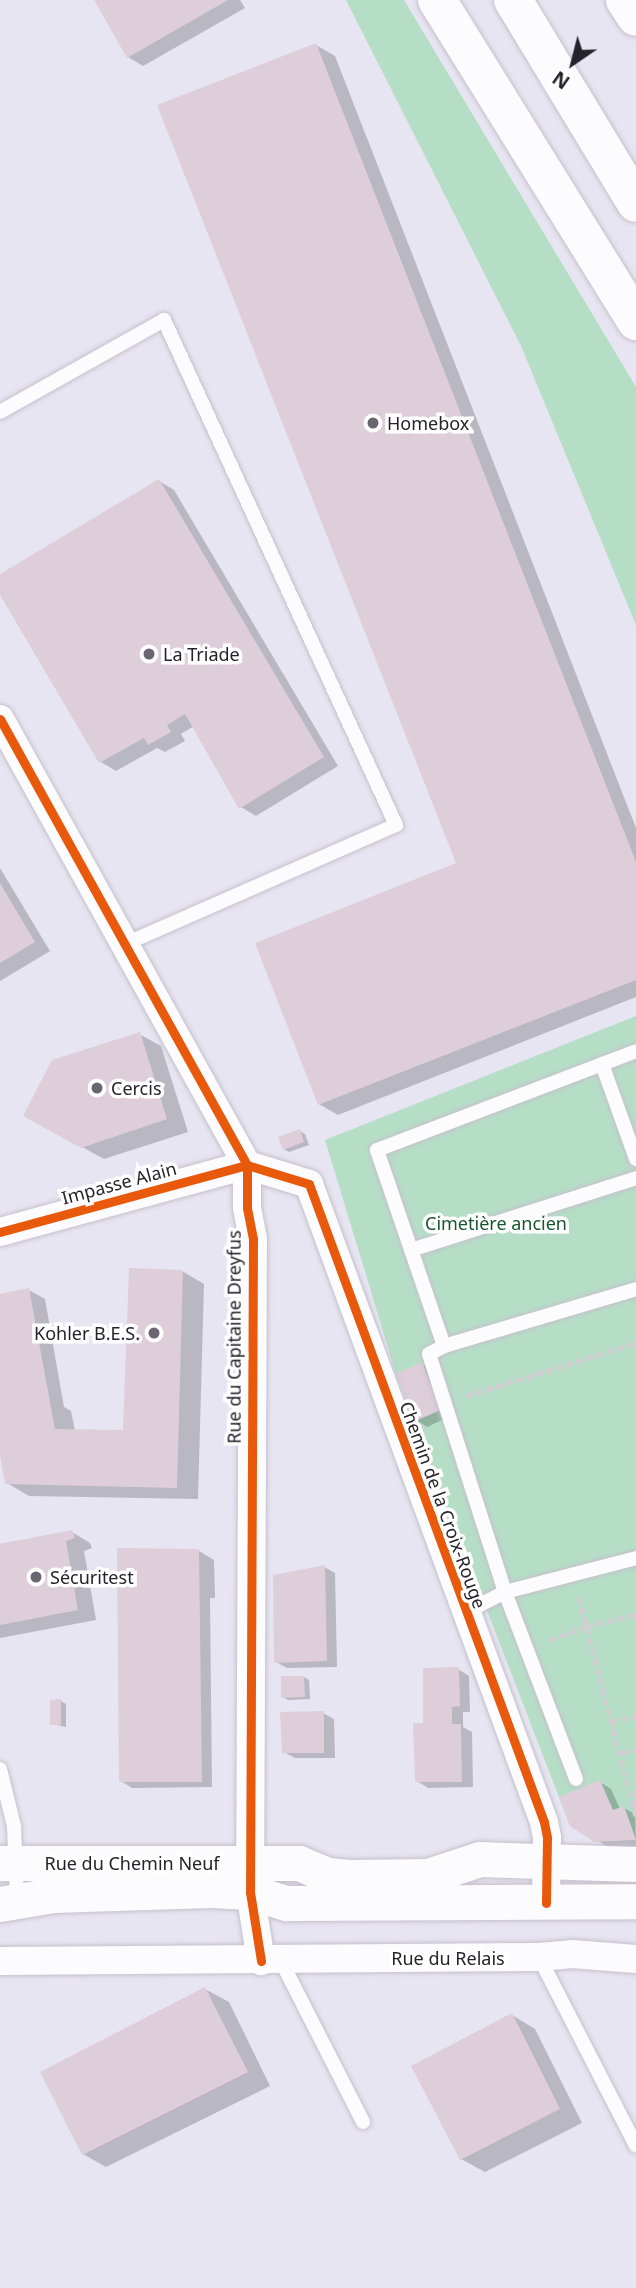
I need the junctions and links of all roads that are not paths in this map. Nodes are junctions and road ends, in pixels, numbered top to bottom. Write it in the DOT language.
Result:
graph roads {
  1 [pos="437,0"];
  2 [pos="513,0"];
  3 [pos="625,0"];
  4 [pos="636,17"];
  5 [pos="636,202"];
  6 [pos="636,321"];
  7 [pos="0,412"];
  8 [pos="0,719"];
  9 [pos="125,944"];
  10 [pos="636,1051"];
  11 [pos="603,1064"];
  12 [pos="636,1159"];
  13 [pos="247,1164"];
  14 [pos="636,1178"];
  15 [pos="0,1233"];
  16 [pos="411,1250"];
  17 [pos="636,1289"];
  18 [pos="444,1346"];
  19 [pos="636,1558"];
  20 [pos="505,1592"];
  21 [pos="466,1612"];
  22 [pos="0,1769"];
  23 [pos="576,1779"];
  24 [pos="548,1860"];
  25 [pos="7,1863"];
  26 [pos="636,1864"];
  27 [pos="250,1877"];
  28 [pos="636,1902"];
  29 [pos="546,1903"];
  30 [pos="9,1904"];
  31 [pos="539,1957"];
  32 [pos="636,1959"];
  33 [pos="270,1960"];
  34 [pos="0,1961"];
  35 [pos="363,2122"];
  36 [pos="636,2146"];
  1 -- 6 [label="highway"];
  2 -- 5 [label="highway"];
  3 -- 4 [label="highway"];
  7 -- 9 [label="lane"];
  8 -- 9 [label="street, Rue du Capitaine Dreyfus"];
  9 -- 13 [label="street, Rue du Capitaine Dreyfus"];
  10 -- 11 [label="lane"];
  11 -- 12 [label="lane"];
  11 -- 16 [label="lane"];
  13 -- 15 [label="street, Impasse Alain"];
  13 -- 21 [label="street, Chemin de la Croix-Rouge"];
  13 -- 27 [label="street, Rue du Capitaine Dreyfus"];
  14 -- 16 [label="lane"];
  16 -- 18 [label="lane"];
  17 -- 18 [label="lane"];
  18 -- 20 [label="lane"];
  19 -- 20 [label="lane"];
  20 -- 21 [label="lane"];
  20 -- 23 [label="lane"];
  21 -- 24 [label="street, Chemin de la Croix-Rouge"];
  22 -- 25 [label="lane"];
  24 -- 26 [label="street, Rue du Chemin Neuf"];
  24 -- 27 [label="street, Rue du Chemin Neuf"];
  24 -- 29 [label="street, Chemin de la Croix-Rouge"];
  25 -- 27 [label="street, Rue du Chemin Neuf"];
  25 -- 30 [label="lane"];
  27 -- 29 [label="street, Rue du Chemin Neuf"];
  27 -- 30 [label="street, Rue du Chemin Neuf"];
  27 -- 33 [label="street"];
  28 -- 29 [label="street, Rue du Chemin Neuf"];
  31 -- 32 [label="street, Rue du Relais"];
  31 -- 33 [label="street, Rue du Relais"];
  31 -- 36 [label="lane"];
  33 -- 34 [label="street, Rue du Relais"];
  33 -- 35 [label="lane"];
}
